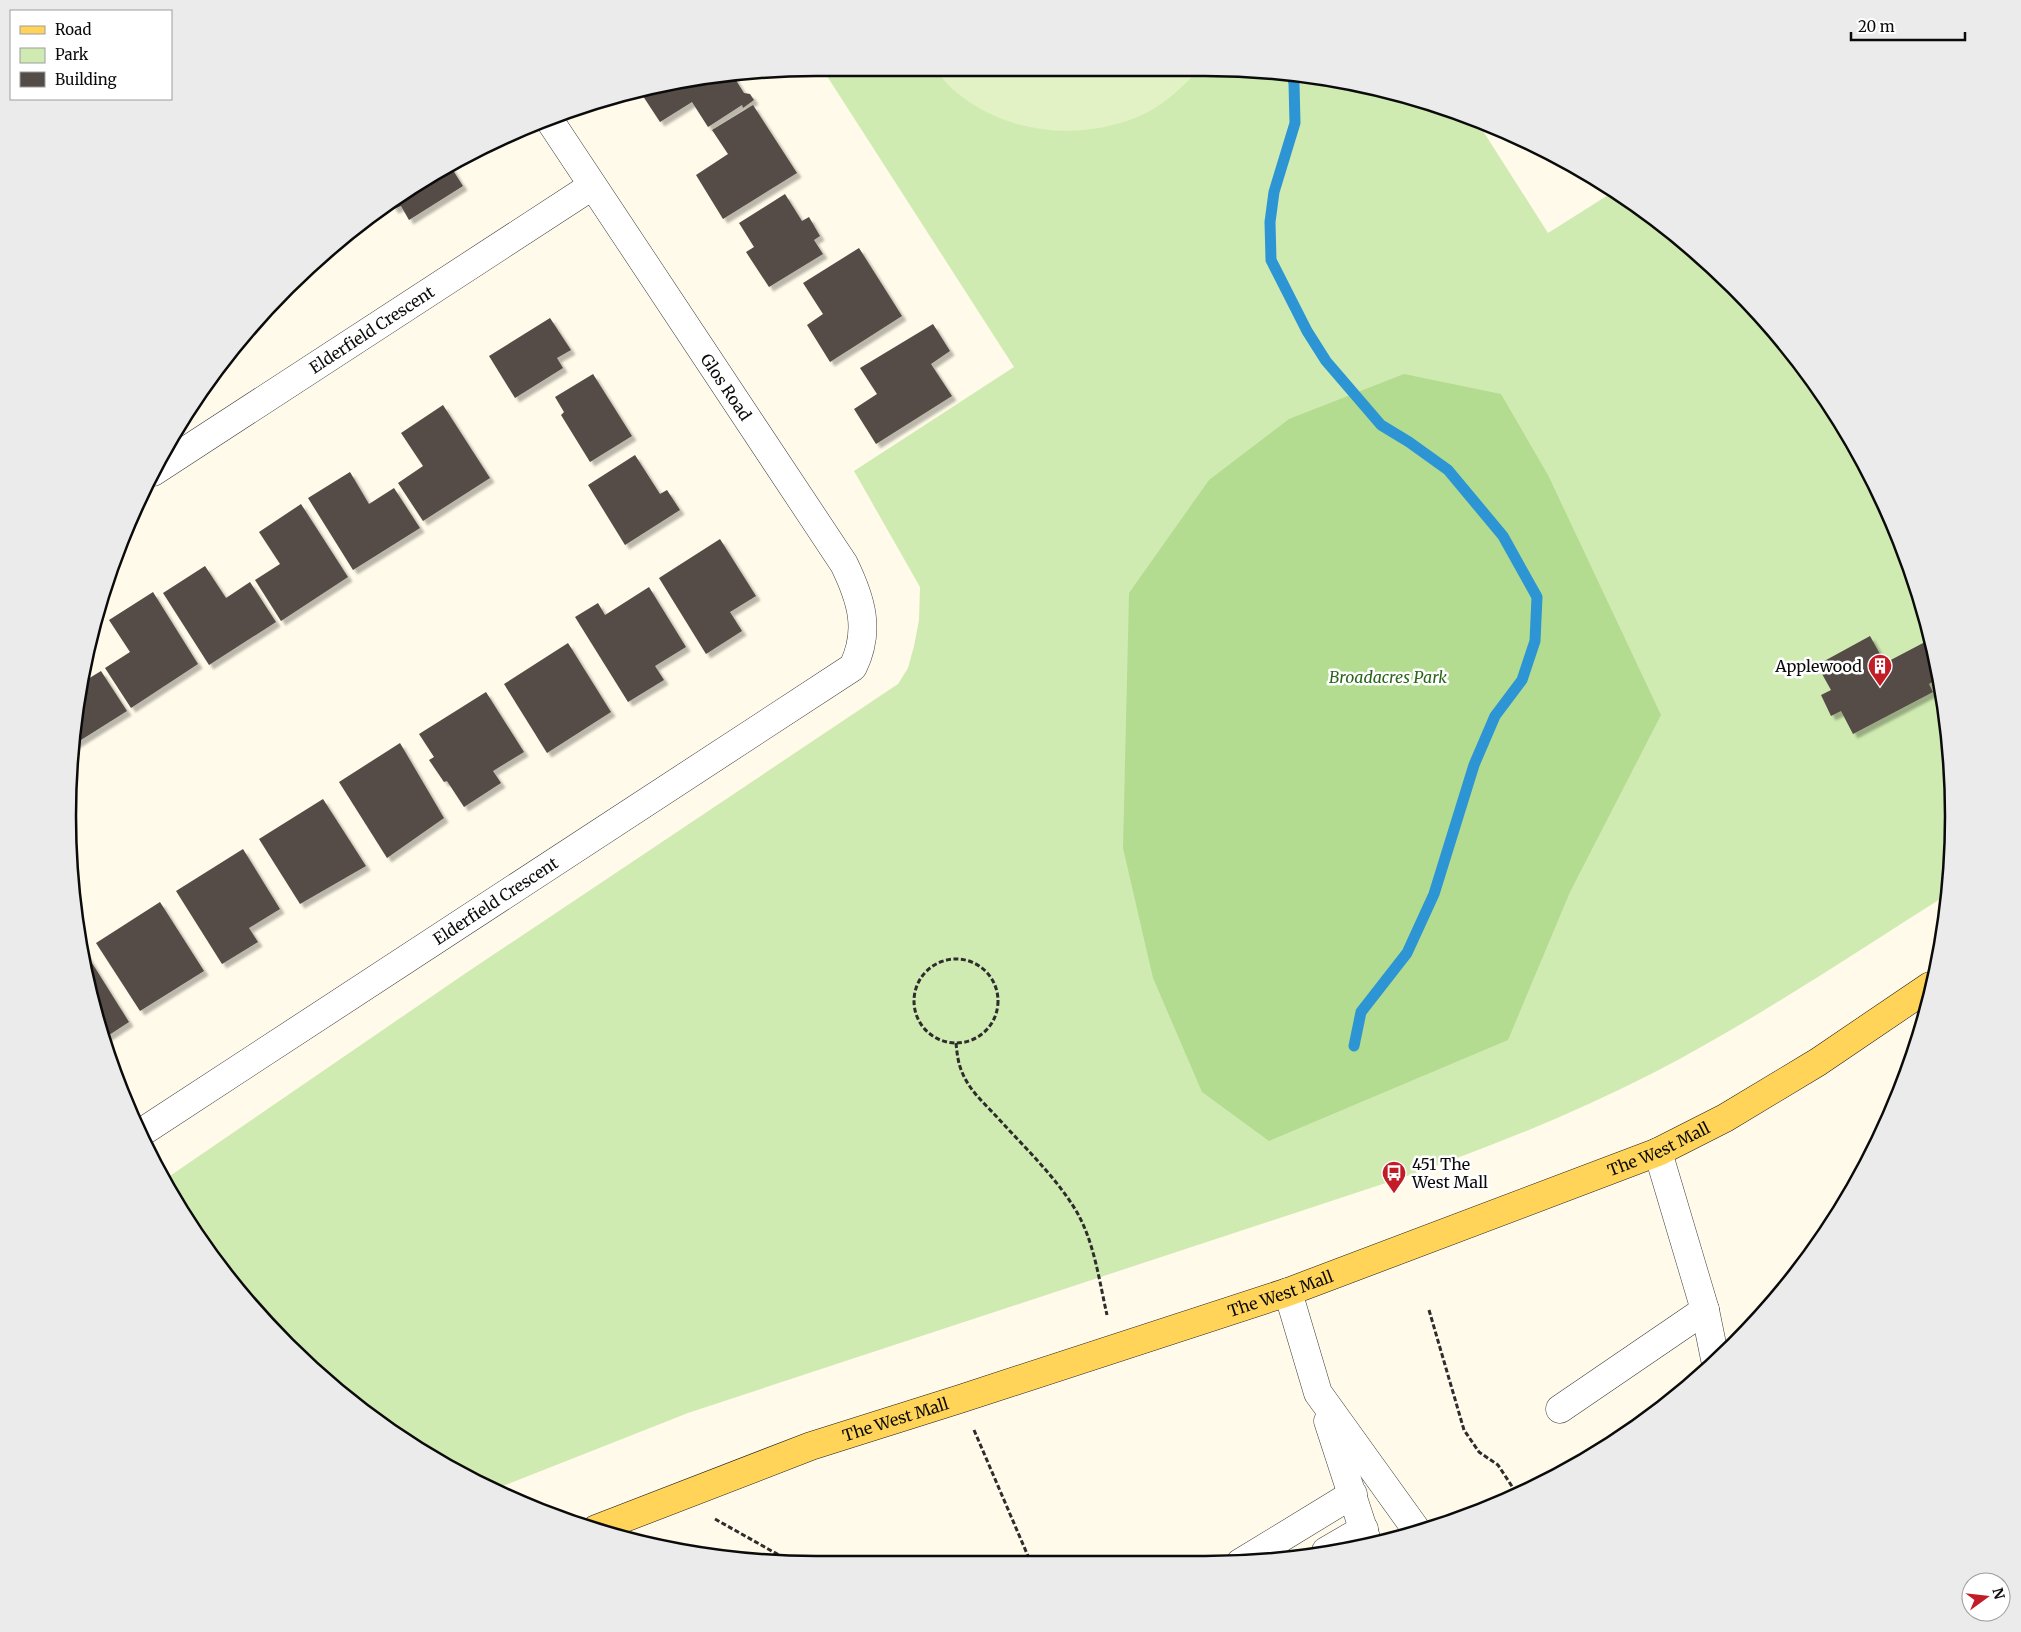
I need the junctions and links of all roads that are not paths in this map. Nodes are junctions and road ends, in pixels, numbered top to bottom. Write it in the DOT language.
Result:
graph roads {
  1 [pos="553,126"];
  2 [pos="592,186"];
  3 [pos="166,464"];
  4 [pos="852,667"];
  5 [pos="1924,990"];
  6 [pos="147,1129"];
  7 [pos="1658,1152"];
  8 [pos="1288,1292"];
  9 [pos="1705,1310"];
  10 [pos="1714,1353"];
  11 [pos="1318,1393"];
  12 [pos="1560,1409"];
  13 [pos="1353,1494"];
  14 [pos="606,1525"];
  15 [pos="1413,1525"];
  16 [pos="1366,1537"];
  17 [pos="1255,1554"];
  1 -- 2 [label="street, Glos Road"];
  2 -- 3 [label="street, Elderfield Crescent"];
  2 -- 4 [label="street, Glos Road"];
  4 -- 6 [label="street, Elderfield Crescent"];
  5 -- 7 [label="main road, The West Mall"];
  7 -- 8 [label="main road, The West Mall"];
  7 -- 9 [label="street"];
  8 -- 11 [label="street"];
  8 -- 14 [label="main road, The West Mall"];
  9 -- 10 [label="street"];
  9 -- 12 [label="street"];
  11 -- 13 [label="street"];
  11 -- 15 [label="street"];
  13 -- 16 [label="street"];
  13 -- 17 [label="street"];
}
